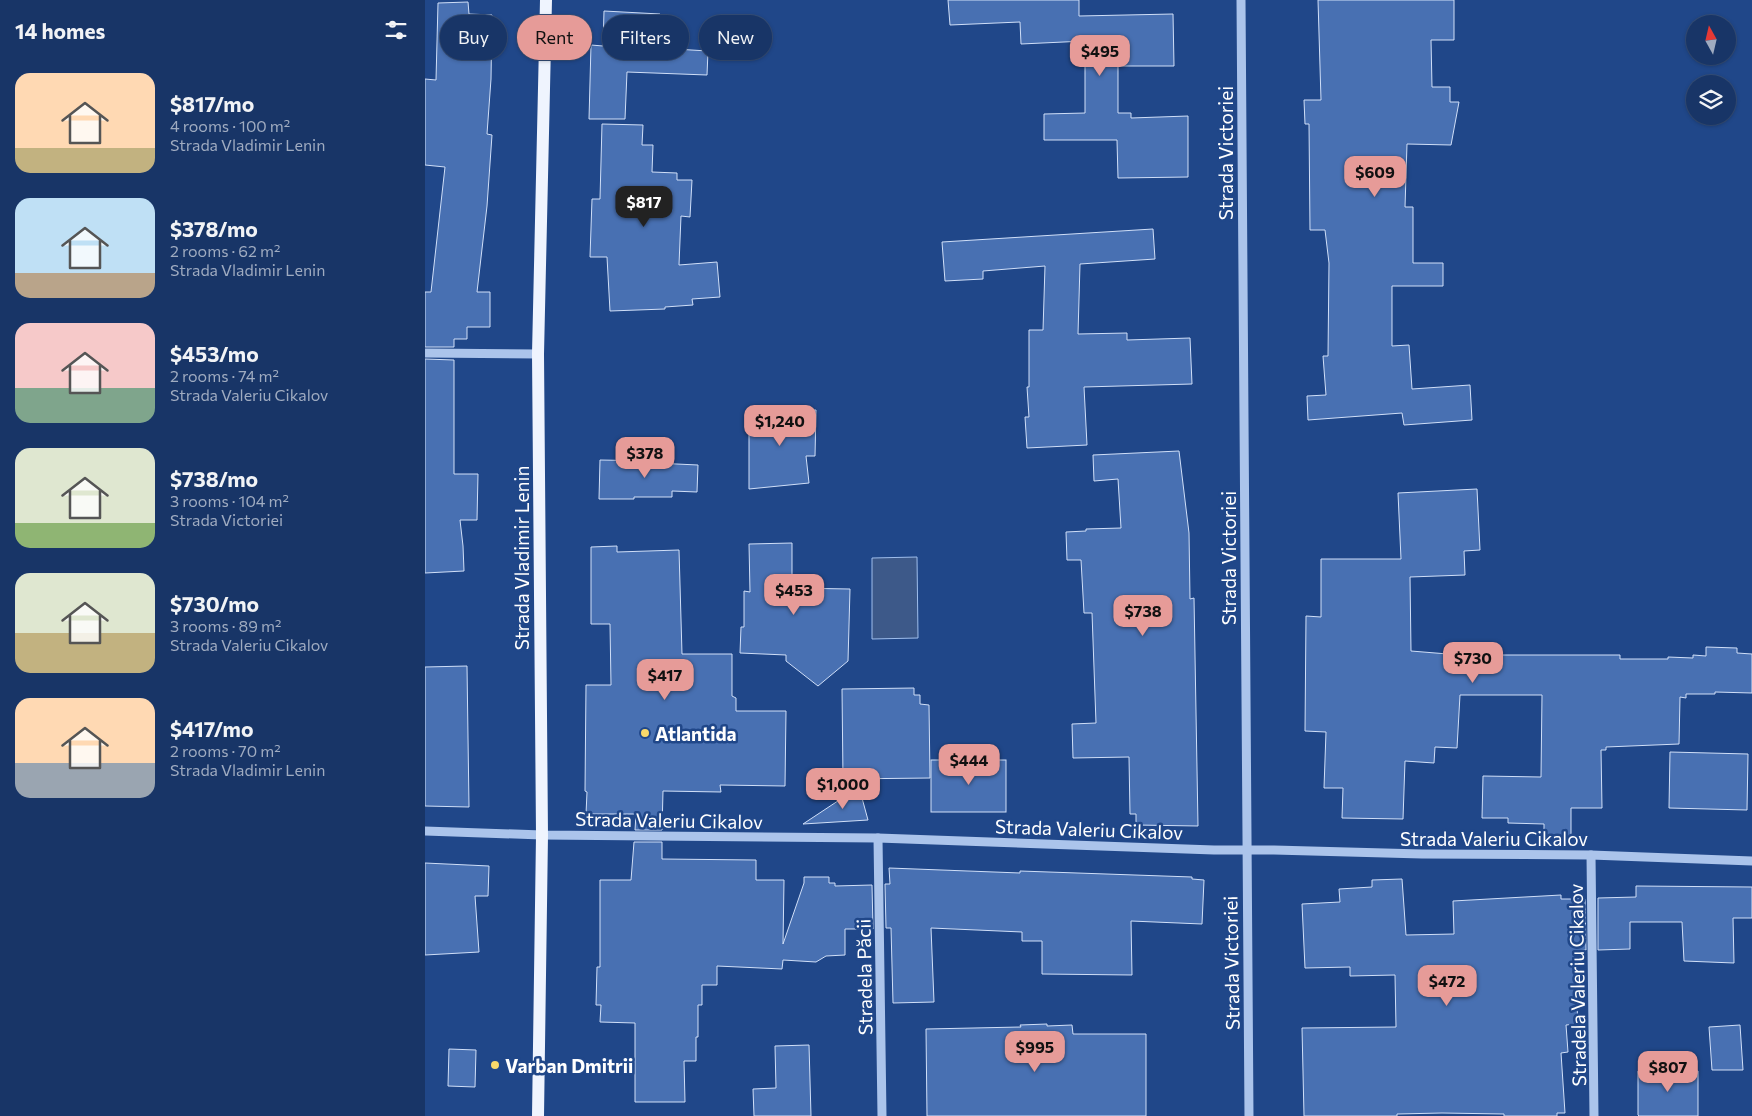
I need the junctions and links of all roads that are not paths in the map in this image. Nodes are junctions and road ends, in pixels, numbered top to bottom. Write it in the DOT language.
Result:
graph roads {
  1 [pos="546,0"];
  2 [pos="1241,0"];
  3 [pos="425,353"];
  4 [pos="538,354"];
  5 [pos="425,831"];
  6 [pos="542,835"];
  7 [pos="878,838"];
  8 [pos="1247,850"];
  9 [pos="1591,855"];
  10 [pos="1752,861"];
  11 [pos="538,1116"];
  12 [pos="882,1116"];
  13 [pos="1249,1116"];
  14 [pos="1595,1116"];
  1 -- 4 [label="main road, Strada Vladimir Lenin"];
  2 -- 8 [label="street, Strada Victoriei"];
  3 -- 4 [label="street"];
  4 -- 6 [label="main road, Strada Vladimir Lenin"];
  5 -- 6 [label="street, Strada Valeriu Cikalov"];
  6 -- 7 [label="street, Strada Valeriu Cikalov"];
  6 -- 11 [label="main road, Strada Vladimir Lenin"];
  7 -- 8 [label="street, Strada Valeriu Cikalov"];
  7 -- 12 [label="street, Stradela Păcii"];
  8 -- 9 [label="street, Strada Valeriu Cikalov"];
  8 -- 13 [label="street, Strada Victoriei"];
  9 -- 10 [label="street, Strada Valeriu Cikalov"];
  9 -- 14 [label="street, Stradela Valeriu Cikalov"];
}
